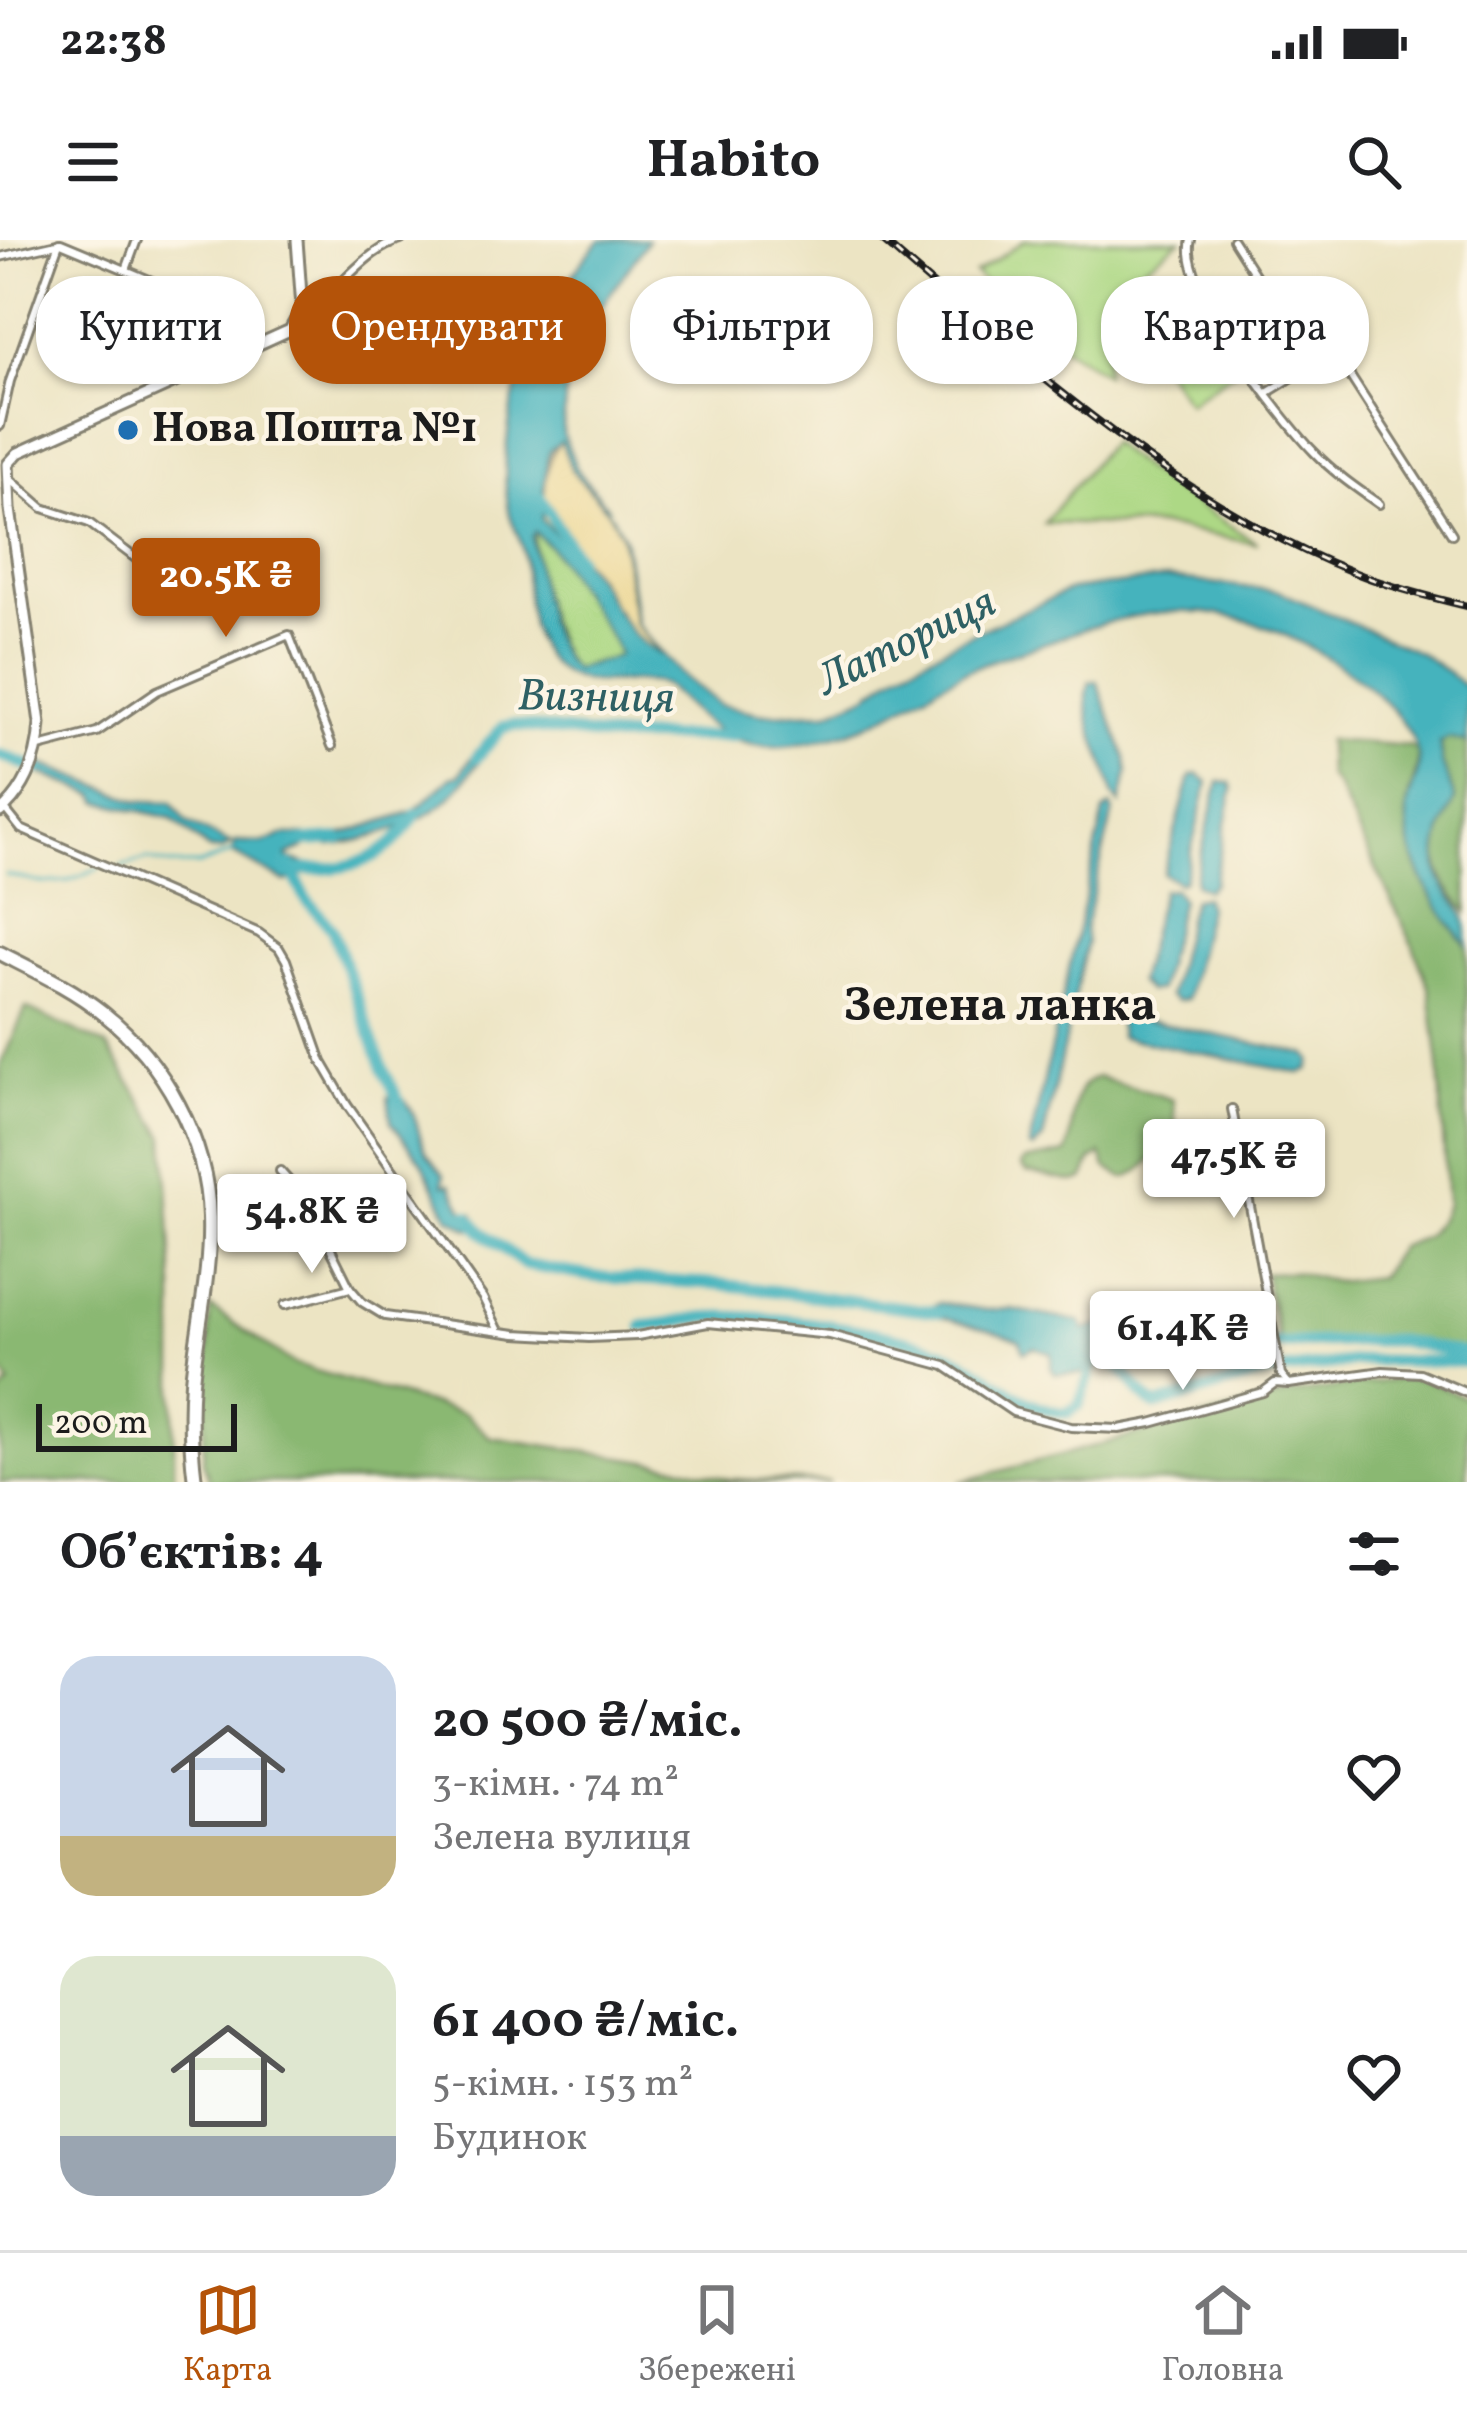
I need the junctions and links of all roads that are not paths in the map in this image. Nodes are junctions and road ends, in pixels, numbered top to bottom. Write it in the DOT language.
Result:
graph roads {
  1 [pos="137,240"];
  2 [pos="296,240"];
  3 [pos="400,240"];
  4 [pos="1191,240"];
  5 [pos="1233,240"];
  6 [pos="58,243"];
  7 [pos="0,257"];
  8 [pos="127,270"];
  9 [pos="141,276"];
  10 [pos="299,276"];
  11 [pos="347,276"];
  12 [pos="1256,276"];
  13 [pos="289,331"];
  14 [pos="1268,393"];
  15 [pos="0,427"];
  16 [pos="4,460"];
  17 [pos="7,478"];
  18 [pos="1378,504"];
  19 [pos="5,511"];
  20 [pos="1452,534"];
  21 [pos="184,595"];
  22 [pos="332,746"];
  23 [pos="39,747"];
  24 [pos="3,810"];
  25 [pos="0,953"];
  26 [pos="1232,1109"];
  27 [pos="280,1171"];
  28 [pos="350,1288"];
  29 [pos="285,1305"];
  30 [pos="498,1330"];
  31 [pos="1289,1384"];
  32 [pos="1467,1394"];
  33 [pos="195,1482"];
  1 -- 8 [label="street"];
  2 -- 10 [label="main road"];
  3 -- 11 [label="street"];
  4 -- 14 [label="street"];
  5 -- 12 [label="street"];
  6 -- 7 [label="street"];
  6 -- 8 [label="street"];
  6 -- 15 [label="street"];
  8 -- 9 [label="street"];
  13 -- 16 [label="main road"];
  14 -- 18 [label="street"];
  14 -- 20 [label="street"];
  16 -- 17 [label="main road"];
  17 -- 19 [label="main road"];
  17 -- 21 [label="street"];
  19 -- 23 [label="main road"];
  22 -- 23 [label="street"];
  23 -- 24 [label="main road"];
  24 -- 30 [label="street"];
  25 -- 33 [label="highway"];
  26 -- 31 [label="street"];
  27 -- 28 [label="street"];
  28 -- 29 [label="street"];
  28 -- 30 [label="street"];
  30 -- 31 [label="street"];
  31 -- 32 [label="street"];
}
